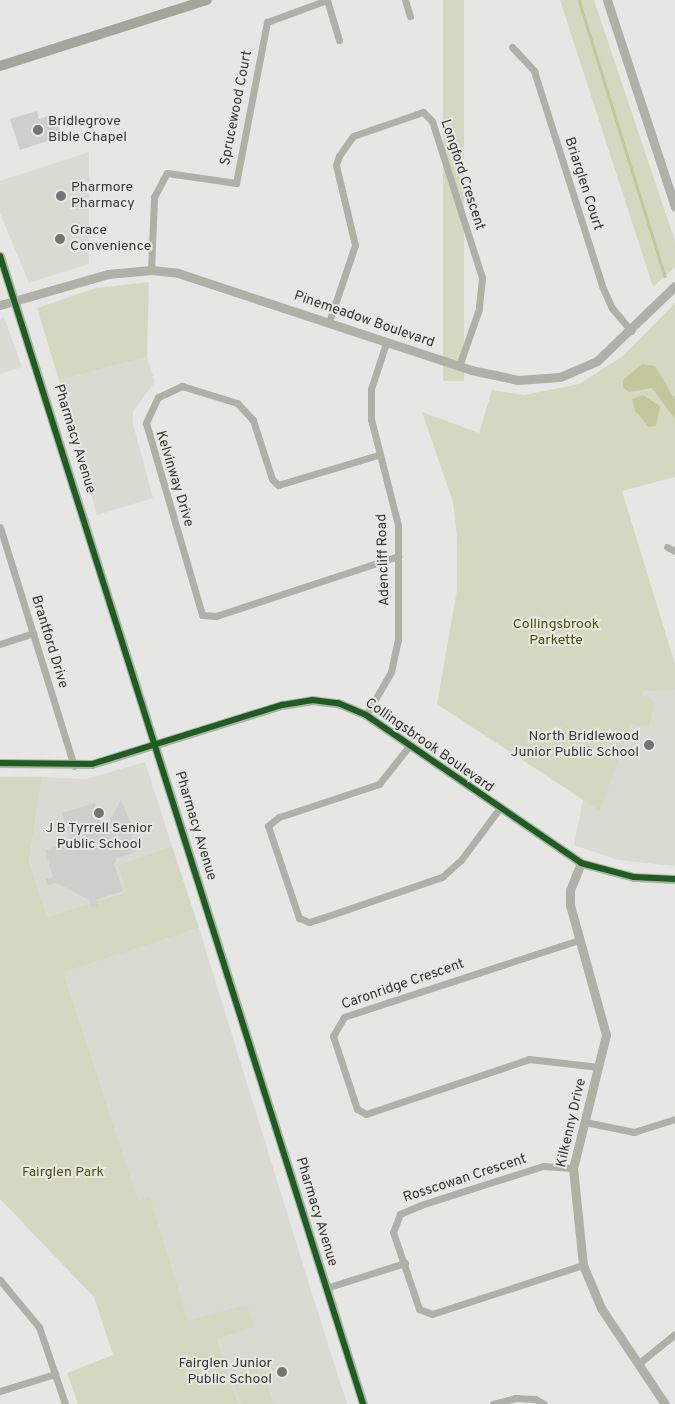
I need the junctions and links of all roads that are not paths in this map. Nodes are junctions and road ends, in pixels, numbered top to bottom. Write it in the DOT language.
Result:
graph roads {
  1 [pos="208,0"];
  2 [pos="328,0"];
  3 [pos="405,0"];
  4 [pos="607,0"];
  5 [pos="410,16"];
  6 [pos="339,40"];
  7 [pos="512,47"];
  8 [pos="0,66"];
  9 [pos="675,207"];
  10 [pos="0,256"];
  11 [pos="151,270"];
  12 [pos="675,286"];
  13 [pos="17,300"];
  14 [pos="0,305"];
  15 [pos="329,322"];
  16 [pos="631,330"];
  17 [pos="386,343"];
  18 [pos="458,366"];
  19 [pos="378,455"];
  20 [pos="0,530"];
  21 [pos="667,547"];
  22 [pos="675,552"];
  23 [pos="398,556"];
  24 [pos="33,633"];
  25 [pos="0,644"];
  26 [pos="366,715"];
  27 [pos="157,745"];
  28 [pos="410,745"];
  29 [pos="0,763"];
  30 [pos="74,766"];
  31 [pos="499,810"];
  32 [pos="581,863"];
  33 [pos="675,879"];
  34 [pos="579,940"];
  35 [pos="599,1067"];
  36 [pos="675,1119"];
  37 [pos="585,1122"];
  38 [pos="573,1168"];
  39 [pos="405,1263"];
  40 [pos="583,1265"];
  41 [pos="0,1280"];
  42 [pos="326,1288"];
  43 [pos="675,1334"];
  44 [pos="638,1364"];
  45 [pos="55,1374"];
  46 [pos="0,1391"];
  47 [pos="65,1404"];
  48 [pos="363,1404"];
  49 [pos="493,1404"];
  50 [pos="544,1404"];
  51 [pos="665,1404"];
  1 -- 8 [label="main road"];
  2 -- 6 [label="street, Sprucewood Court"];
  2 -- 11 [label="street, Sprucewood Court"];
  3 -- 5 [label="street"];
  4 -- 9 [label="street"];
  7 -- 16 [label="street, Briarglen Court"];
  10 -- 13 [label="street, Pharmacy Avenue"];
  11 -- 13 [label="street, Pinemeadow Boulevard"];
  11 -- 15 [label="street, Pinemeadow Boulevard"];
  12 -- 16 [label="street, Pinemeadow Boulevard"];
  13 -- 14 [label="street, Pinemeadow Boulevard"];
  13 -- 27 [label="street, Pharmacy Avenue"];
  15 -- 17 [label="street, Pinemeadow Boulevard"];
  15 -- 18 [label="street, Longford Crescent"];
  16 -- 18 [label="street, Pinemeadow Boulevard"];
  17 -- 18 [label="street, Pinemeadow Boulevard"];
  17 -- 19 [label="street, Adencliff Road"];
  19 -- 23 [label="street, Adencliff Road"];
  19 -- 23 [label="street, Kelvinway Drive"];
  20 -- 24 [label="street, Brantford Drive"];
  21 -- 22 [label="street"];
  23 -- 26 [label="street, Adencliff Road"];
  24 -- 25 [label="street"];
  24 -- 30 [label="street, Brantford Drive"];
  26 -- 27 [label="street, Collingsbrook Boulevard"];
  26 -- 28 [label="street, Collingsbrook Boulevard"];
  27 -- 30 [label="street, Collingsbrook Boulevard"];
  27 -- 42 [label="street, Pharmacy Avenue"];
  28 -- 31 [label="street, Collingsbrook Boulevard"];
  28 -- 31 [label="street"];
  29 -- 30 [label="street, Collingsbrook Boulevard"];
  31 -- 32 [label="street, Collingsbrook Boulevard"];
  32 -- 33 [label="street, Collingsbrook Boulevard"];
  32 -- 34 [label="street, Kilkenny Drive"];
  34 -- 35 [label="street, Kilkenny Drive"];
  34 -- 35 [label="street, Caronridge Crescent"];
  35 -- 37 [label="street, Kilkenny Drive"];
  36 -- 37 [label="street"];
  37 -- 38 [label="street, Kilkenny Drive"];
  38 -- 39 [label="street, Rosscowan Crescent"];
  38 -- 40 [label="street, Kilkenny Drive"];
  39 -- 40 [label="street, Rosscowan Crescent"];
  39 -- 42 [label="street"];
  40 -- 44 [label="street, Kilkenny Drive"];
  41 -- 45 [label="street"];
  42 -- 48 [label="street, Pharmacy Avenue"];
  43 -- 44 [label="street"];
  44 -- 51 [label="street, Kilkenny Drive"];
  45 -- 46 [label="street"];
  45 -- 47 [label="street"];
  49 -- 50 [label="street"];
}
